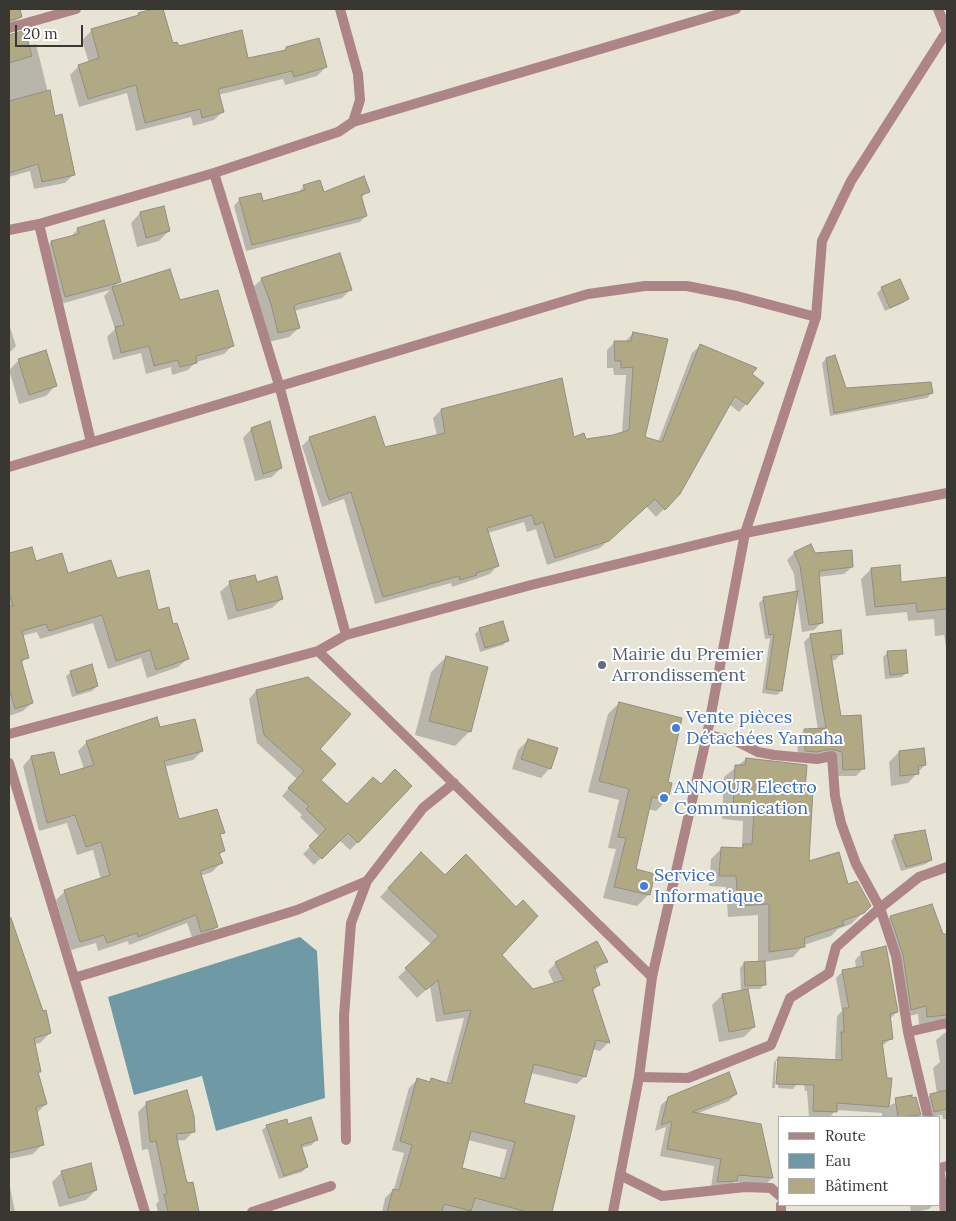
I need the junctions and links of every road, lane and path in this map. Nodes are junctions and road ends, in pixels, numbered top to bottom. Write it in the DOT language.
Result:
graph roads {
  1 [pos="76,9"];
  2 [pos="340,9"];
  3 [pos="736,9"];
  4 [pos="938,9"];
  5 [pos="9,28"];
  6 [pos="947,31"];
  7 [pos="353,122"];
  8 [pos="214,173"];
  9 [pos="39,224"];
  10 [pos="9,230"];
  11 [pos="816,317"];
  12 [pos="279,385"];
  13 [pos="91,442"];
  14 [pos="9,467"];
  15 [pos="947,493"];
  16 [pos="745,533"];
  17 [pos="346,635"];
  18 [pos="318,651"];
  19 [pos="9,734"];
  20 [pos="707,735"];
  21 [pos="9,763"];
  22 [pos="454,784"];
  23 [pos="947,867"];
  24 [pos="367,881"];
  25 [pos="880,908"];
  26 [pos="652,977"];
  27 [pos="74,978"];
  28 [pos="947,1023"];
  29 [pos="908,1032"];
  30 [pos="639,1077"];
  31 [pos="928,1116"];
  32 [pos="346,1140"];
  33 [pos="620,1175"];
  34 [pos="941,1181"];
  35 [pos="331,1186"];
  36 [pos="778,1194"];
  37 [pos="145,1212"];
  38 [pos="252,1212"];
  39 [pos="613,1212"];
  40 [pos="945,1212"];
  1 -- 5 [label="street"];
  2 -- 7 [label="street"];
  3 -- 7 [label="street"];
  4 -- 6 [label="street"];
  6 -- 11 [label="street"];
  7 -- 8 [label="street"];
  8 -- 9 [label="street"];
  8 -- 12 [label="street"];
  9 -- 10 [label="street"];
  9 -- 13 [label="street"];
  11 -- 12 [label="street"];
  11 -- 16 [label="street"];
  12 -- 13 [label="street"];
  12 -- 17 [label="street"];
  13 -- 14 [label="street"];
  15 -- 16 [label="street"];
  16 -- 17 [label="street"];
  16 -- 20 [label="street"];
  17 -- 18 [label="street"];
  18 -- 19 [label="street"];
  18 -- 22 [label="street"];
  20 -- 25 [label="street"];
  20 -- 26 [label="street"];
  21 -- 27 [label="street"];
  22 -- 24 [label="street"];
  22 -- 26 [label="street"];
  23 -- 25 [label="street"];
  24 -- 27 [label="street"];
  24 -- 32 [label="street"];
  25 -- 29 [label="street"];
  25 -- 30 [label="street"];
  26 -- 30 [label="street"];
  27 -- 37 [label="street"];
  28 -- 29 [label="street"];
  29 -- 31 [label="street"];
  30 -- 33 [label="street"];
  33 -- 36 [label="street"];
  33 -- 39 [label="street"];
  34 -- 40 [label="street"];
  35 -- 38 [label="street"];
}
